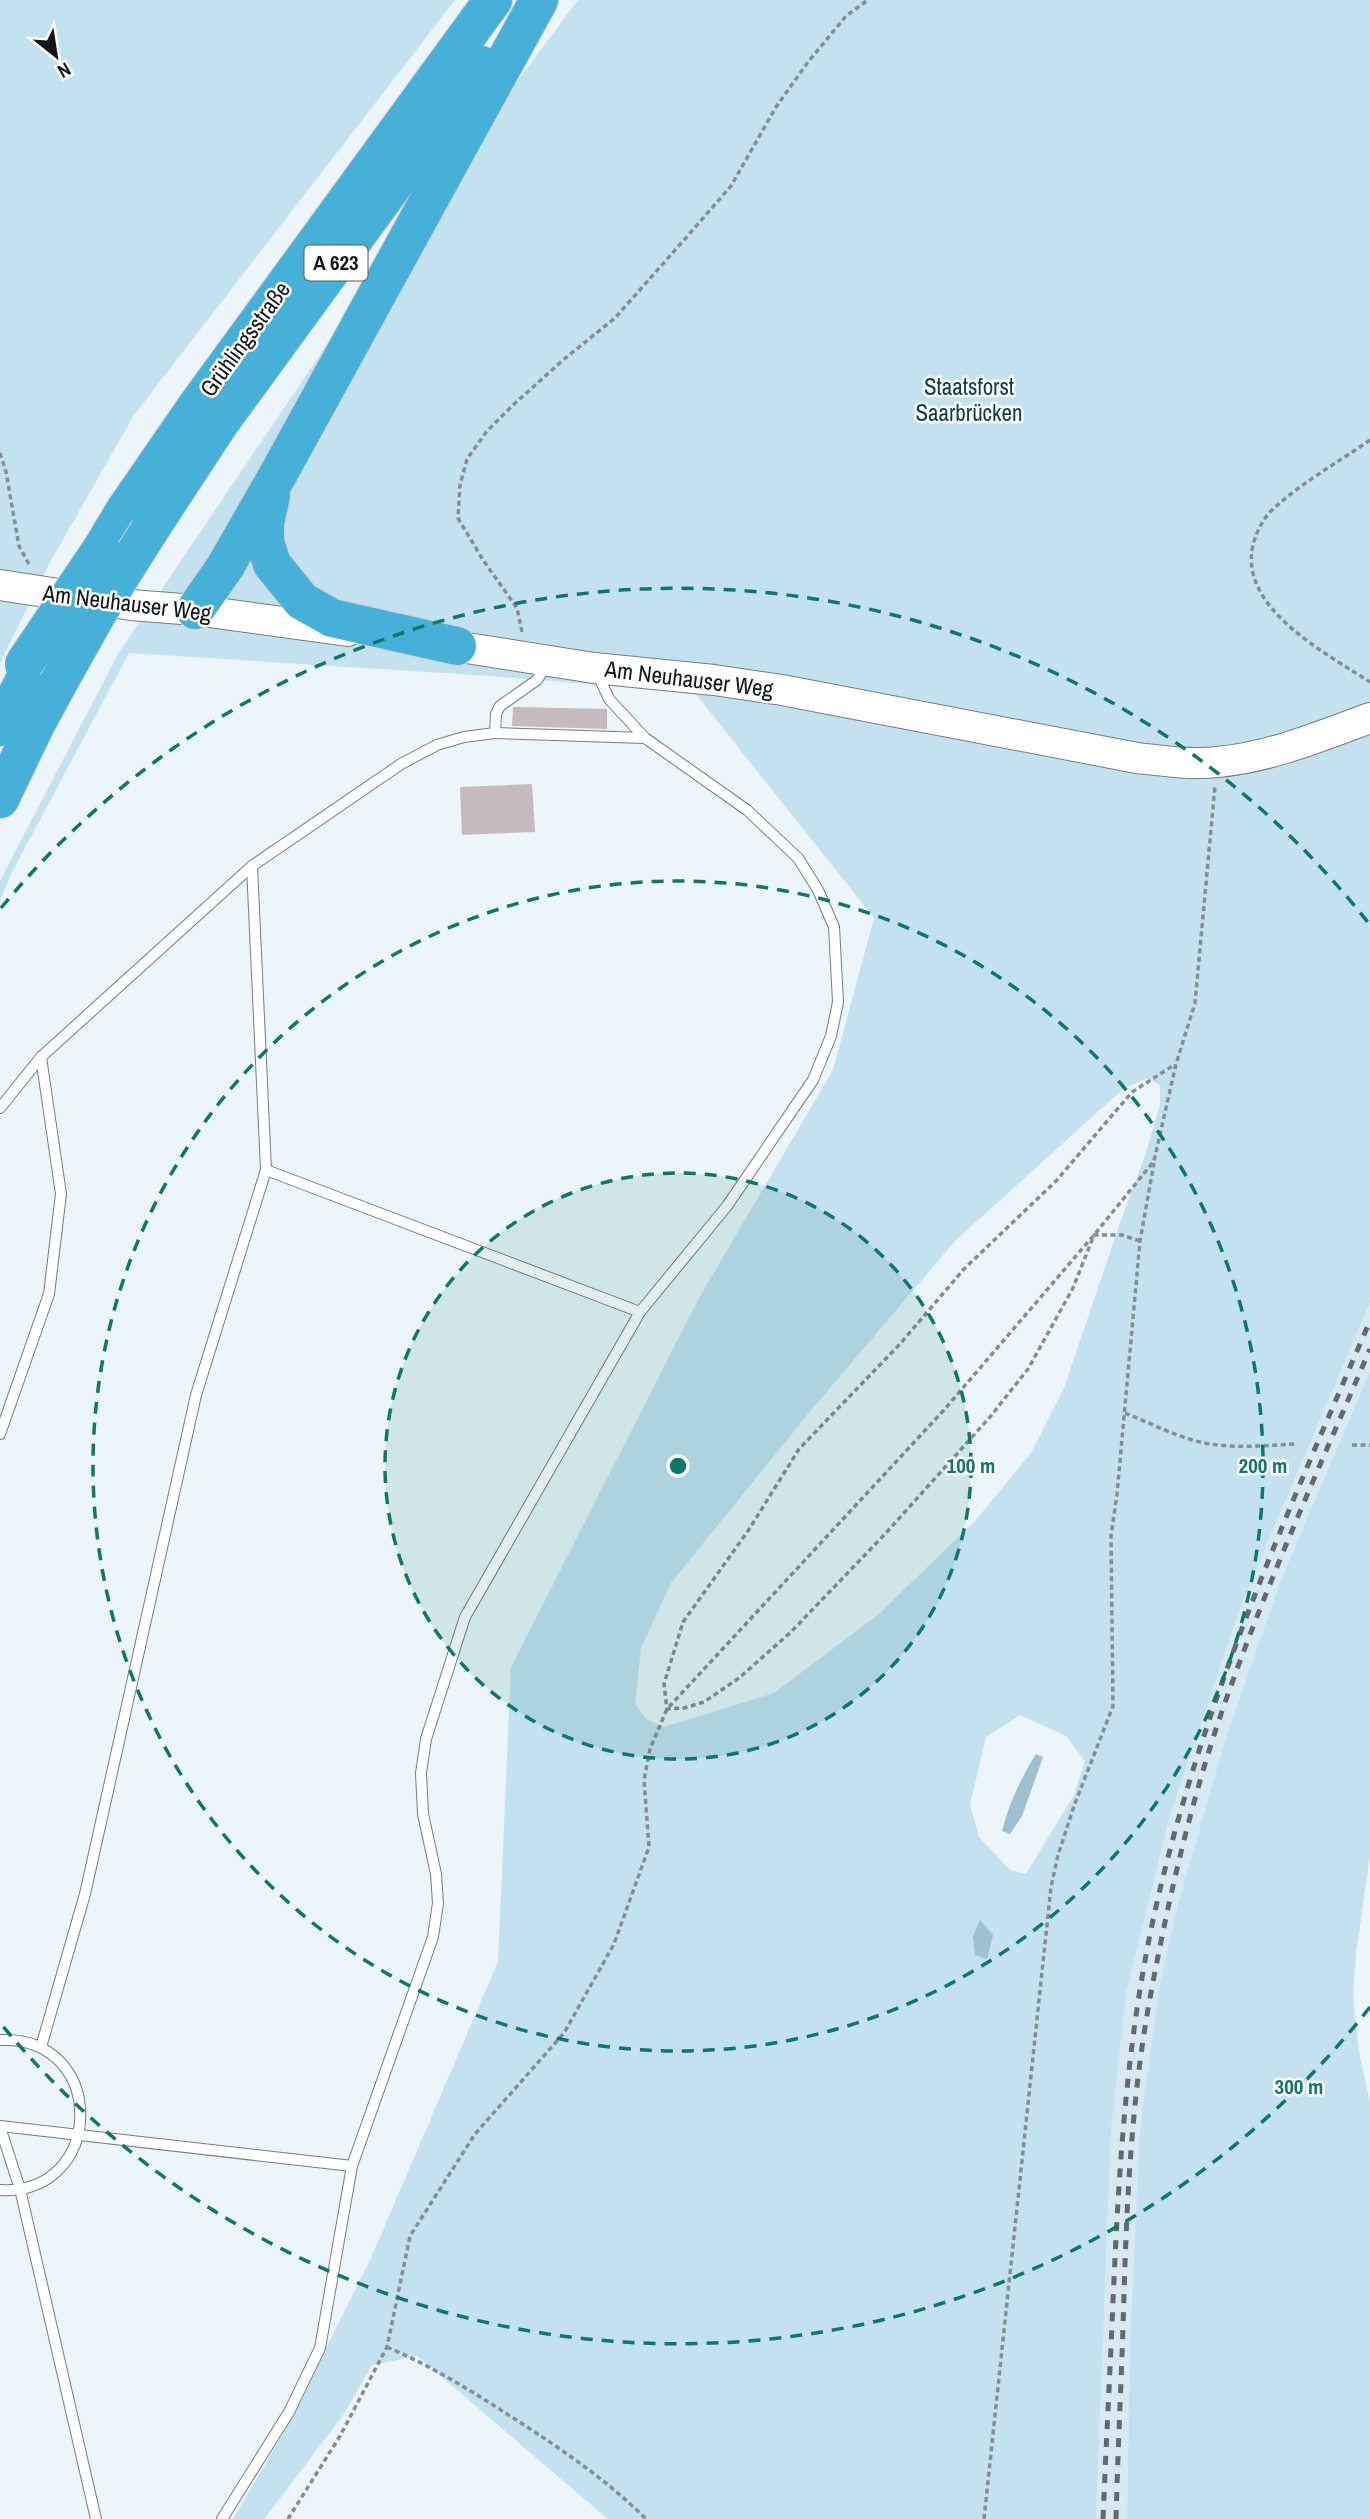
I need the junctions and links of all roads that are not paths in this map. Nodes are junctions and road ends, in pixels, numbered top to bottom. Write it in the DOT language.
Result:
graph roads {
  1 [pos="493,0"];
  2 [pos="529,0"];
  3 [pos="539,0"];
  4 [pos="280,471"];
  5 [pos="137,521"];
  6 [pos="0,585"];
  7 [pos="195,611"];
  8 [pos="457,646"];
  9 [pos="538,660"];
  10 [pos="594,668"];
  11 [pos="39,670"];
  12 [pos="0,695"];
  13 [pos="1370,718"];
  14 [pos="0,727"];
  15 [pos="495,733"];
  16 [pos="645,738"];
  17 [pos="0,799"];
  18 [pos="252,866"];
  19 [pos="41,1057"];
  20 [pos="0,1108"];
  21 [pos="265,1170"];
  22 [pos="640,1312"];
  23 [pos="0,1434"];
  24 [pos="0,2040"];
  25 [pos="41,2047"];
  26 [pos="0,2127"];
  27 [pos="80,2134"];
  28 [pos="352,2166"];
  29 [pos="20,2189"];
  30 [pos="0,2190"];
  31 [pos="96,2519"];
  32 [pos="222,2519"];
  1 -- 5 [label="highway, Grühlingsstraße / A 623"];
  2 -- 5 [label="highway, A 623"];
  3 -- 4 [label="highway"];
  4 -- 7 [label="highway"];
  4 -- 8 [label="highway"];
  5 -- 11 [label="highway, A 623, bridge"];
  5 -- 11 [label="highway, A 623, bridge"];
  6 -- 7 [label="street, Am Neuhauser Weg"];
  7 -- 8 [label="street, Am Neuhauser Weg"];
  8 -- 9 [label="street, Am Neuhauser Weg"];
  9 -- 10 [label="street, Am Neuhauser Weg"];
  9 -- 15 [label="lane"];
  10 -- 13 [label="street, Am Neuhauser Weg"];
  10 -- 16 [label="lane"];
  11 -- 12 [label="highway"];
  11 -- 14 [label="highway, A 623"];
  11 -- 17 [label="highway, A 623"];
  15 -- 16 [label="lane"];
  15 -- 18 [label="lane"];
  16 -- 22 [label="lane"];
  18 -- 19 [label="lane"];
  18 -- 21 [label="lane"];
  19 -- 20 [label="lane"];
  19 -- 23 [label="lane"];
  21 -- 22 [label="lane"];
  21 -- 25 [label="lane"];
  22 -- 28 [label="lane"];
  24 -- 25 [label="lane"];
  25 -- 27 [label="lane"];
  26 -- 27 [label="lane"];
  26 -- 29 [label="lane"];
  27 -- 28 [label="lane"];
  27 -- 29 [label="lane"];
  28 -- 32 [label="lane"];
  29 -- 30 [label="lane"];
  29 -- 31 [label="lane"];
}
